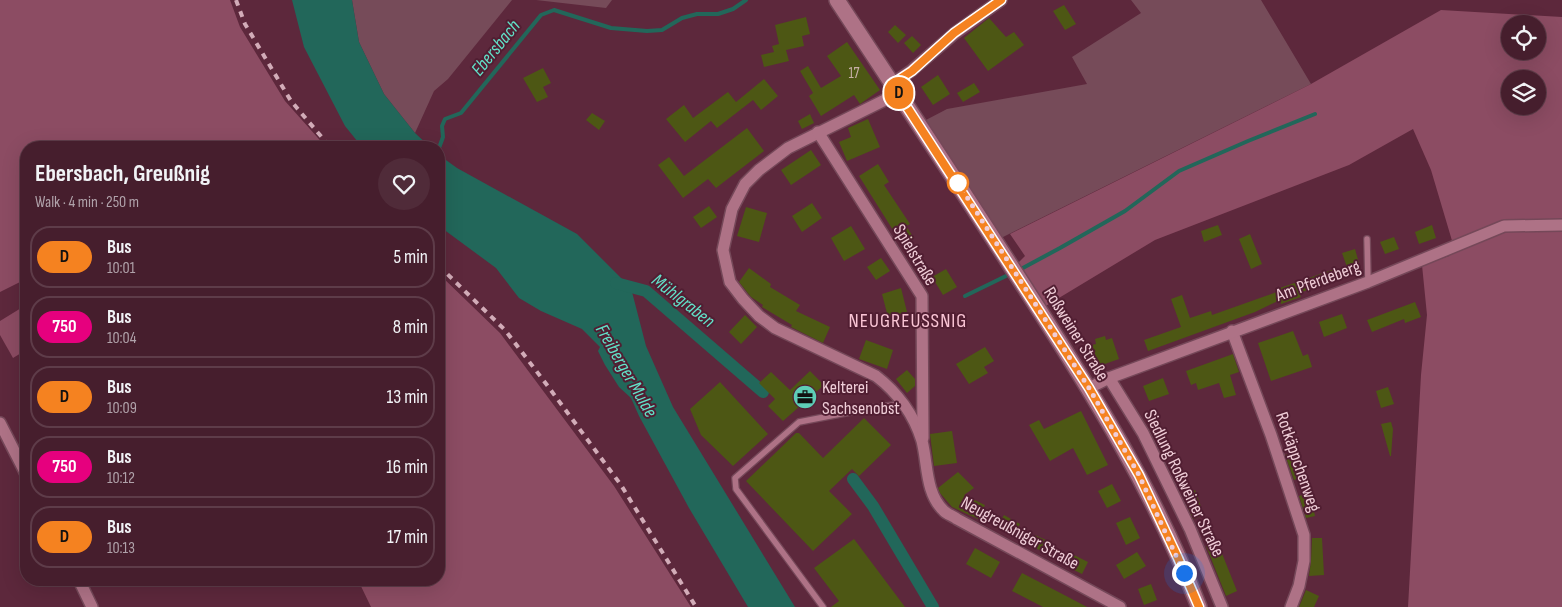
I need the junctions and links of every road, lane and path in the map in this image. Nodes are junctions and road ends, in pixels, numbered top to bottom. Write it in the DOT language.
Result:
graph roads {
  1 [pos="837,0"];
  2 [pos="1001,0"];
  3 [pos="896,89"];
  4 [pos="818,132"];
  5 [pos="1562,225"];
  6 [pos="1367,239"];
  7 [pos="1368,282"];
  8 [pos="1232,332"];
  9 [pos="1109,378"];
  10 [pos="1089,388"];
  11 [pos="903,404"];
  12 [pos="0,422"];
  13 [pos="922,443"];
  14 [pos="20,462"];
  15 [pos="82,586"];
  16 [pos="92,607"];
  17 [pos="824,607"];
  18 [pos="1120,607"];
  19 [pos="1198,607"];
  20 [pos="1222,607"];
  21 [pos="1291,607"];
  1 -- 3 [label="main road, Roßweiner Straße"];
  2 -- 3 [label="street, Neugreußniger Straße"];
  3 -- 4 [label="street, Neugreußniger Straße"];
  3 -- 10 [label="main road, Roßweiner Straße"];
  4 -- 11 [label="street, Neugreußniger Straße"];
  4 -- 13 [label="street, Spielstraße"];
  5 -- 7 [label="street, Am Pferdeberg"];
  6 -- 7 [label="lane"];
  7 -- 8 [label="street, Am Pferdeberg"];
  8 -- 9 [label="street, Am Pferdeberg"];
  8 -- 21 [label="street, Rotkäppchenweg"];
  9 -- 10 [label="street, Am Pferdeberg"];
  9 -- 20 [label="street, Siedlung Roßweiner Straße"];
  10 -- 19 [label="main road, Roßweiner Straße"];
  11 -- 13 [label="street, Neugreußniger Straße"];
  11 -- 17 [label="lane"];
  12 -- 14 [label="street"];
  13 -- 18 [label="street, Neugreußniger Straße"];
  15 -- 16 [label="street"];
}
